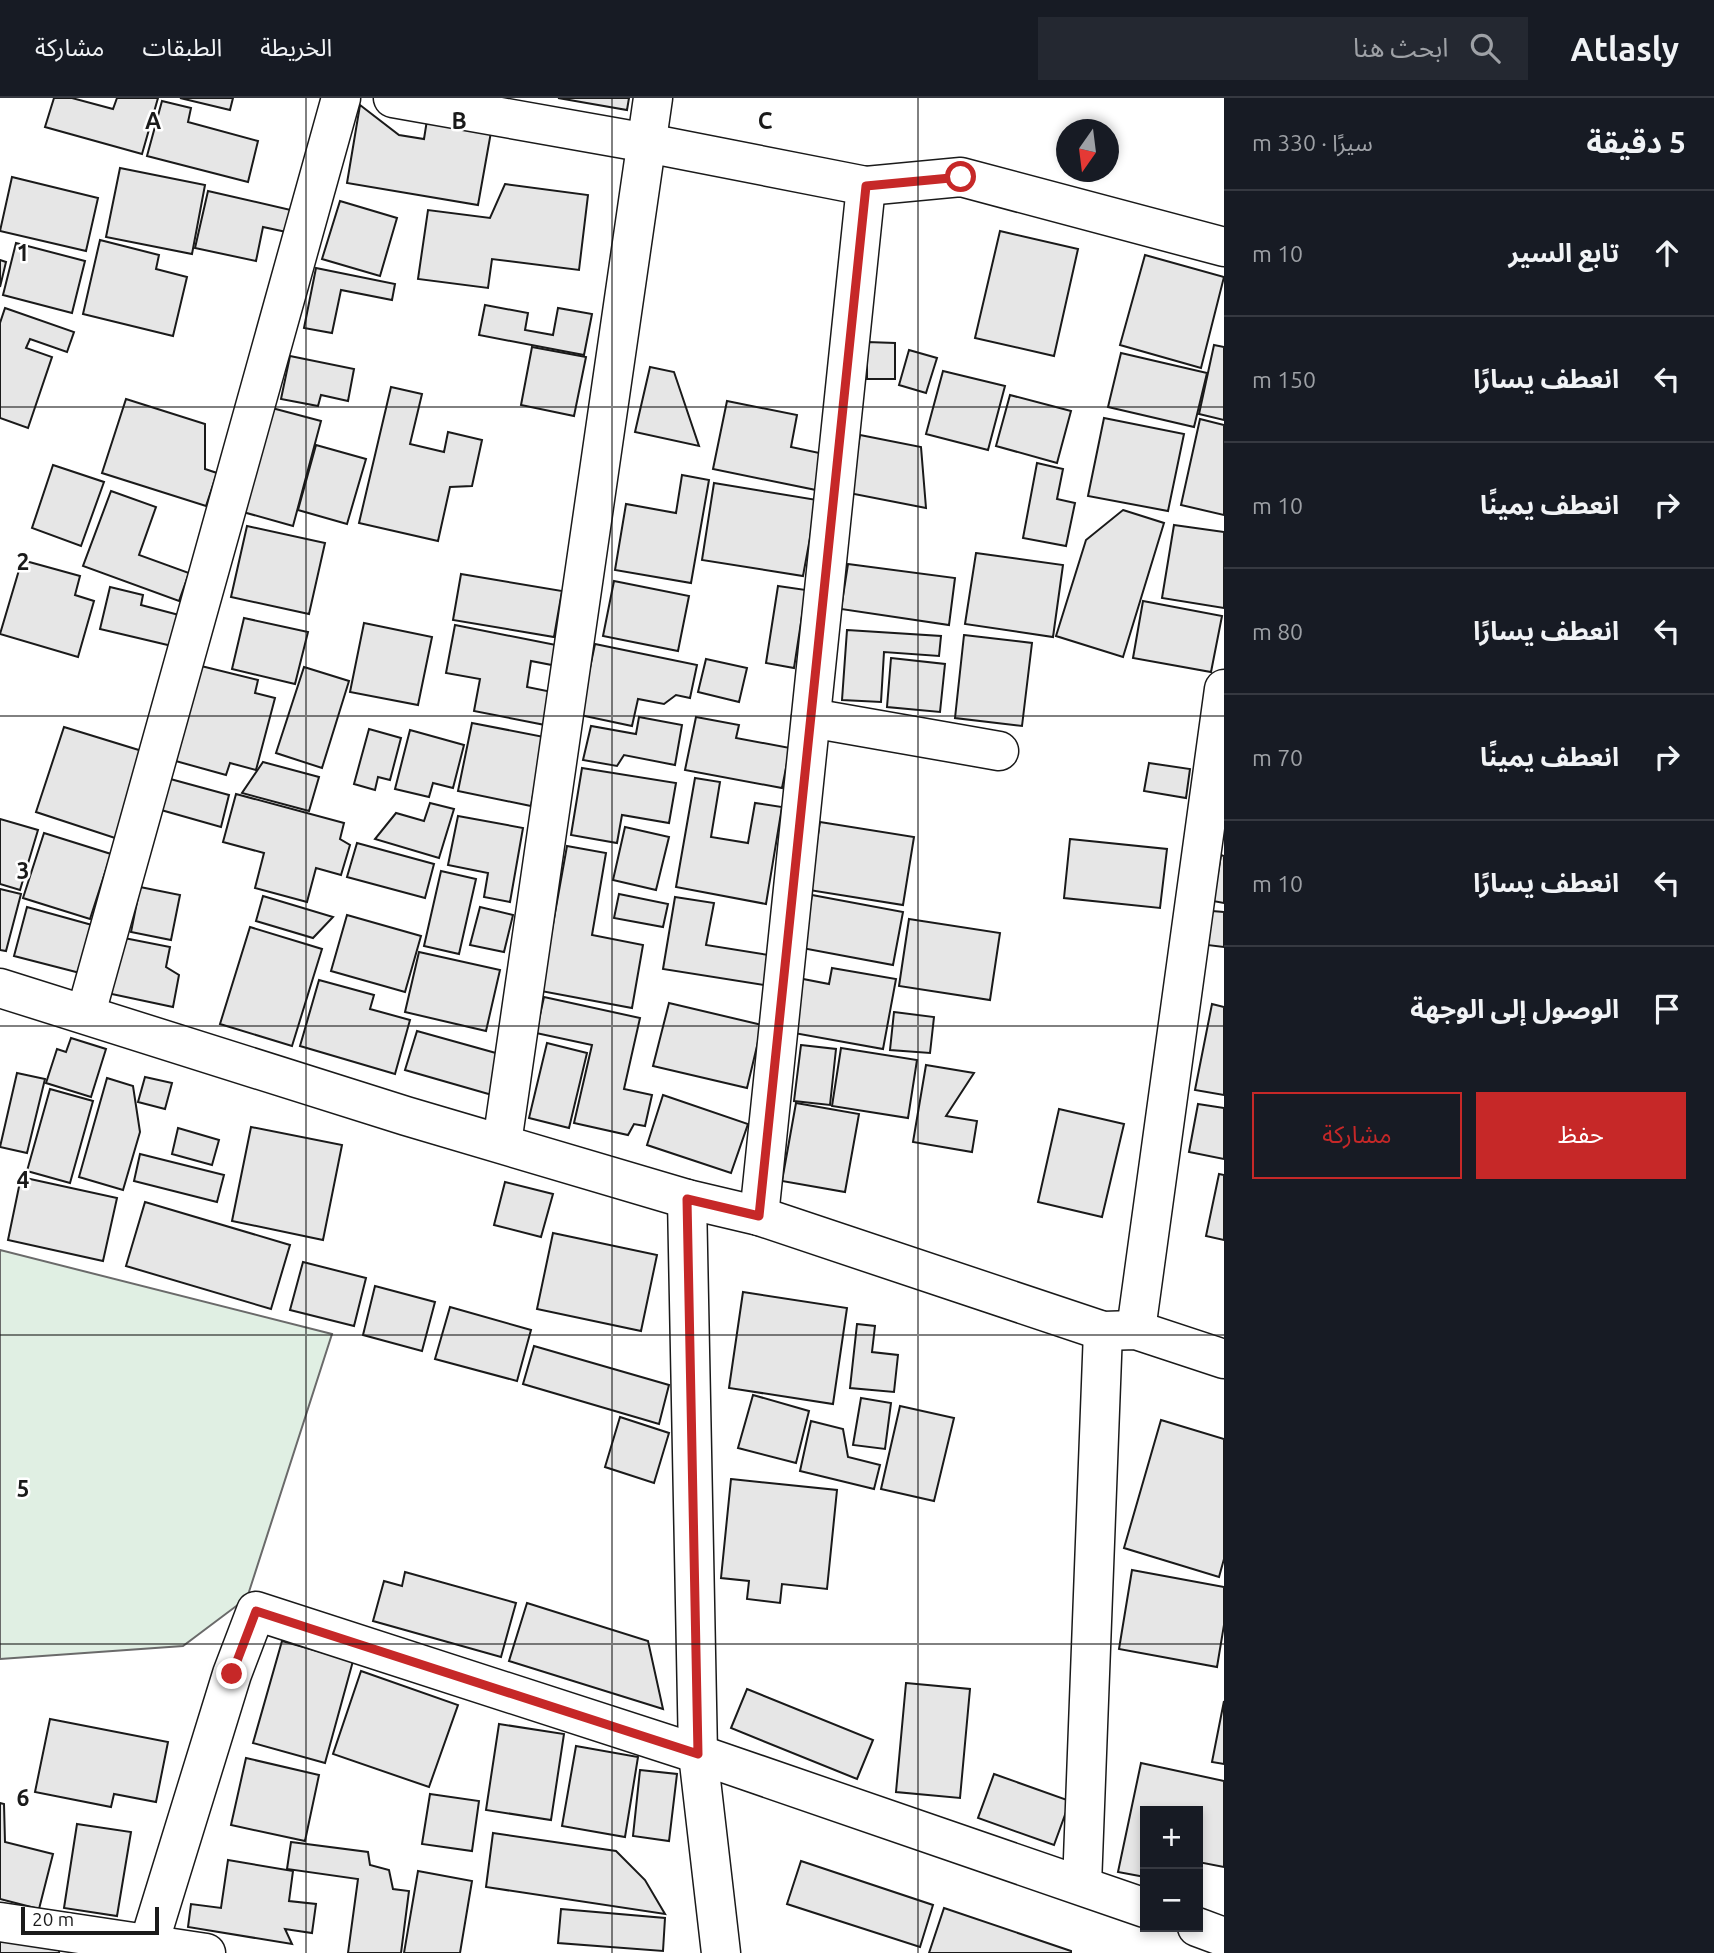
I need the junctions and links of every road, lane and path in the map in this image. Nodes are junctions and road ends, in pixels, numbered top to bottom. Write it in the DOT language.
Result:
graph roads {
  1 [pos="341,98"];
  2 [pos="393,98"];
  3 [pos="653,98"];
  4 [pos="647,143"];
  5 [pos="866,186"];
  6 [pos="1224,247"];
  7 [pos="1224,689"];
  8 [pos="811,718"];
  9 [pos="999,751"];
  10 [pos="0,988"];
  11 [pos="86,1013"];
  12 [pos="502,1143"];
  13 [pos="687,1199"];
  14 [pos="759,1216"];
  15 [pos="1119,1330"];
  16 [pos="1224,1359"];
  17 [pos="698,1754"];
  18 [pos="1082,1885"];
  19 [pos="715,1905"];
  20 [pos="1140,1906"];
  21 [pos="0,1922"];
  22 [pos="1203,1929"];
  23 [pos="1224,1937"];
  24 [pos="148,1949"];
  25 [pos="206,1953"];
  26 [pos="698,1953"];
  27 [pos="721,1953"];
  1 -- 11 [label="street"];
  2 -- 4 [label="street"];
  3 -- 4 [label="street"];
  4 -- 5 [label="street"];
  4 -- 12 [label="street"];
  5 -- 6 [label="street"];
  5 -- 8 [label="street"];
  7 -- 15 [label="street"];
  8 -- 9 [label="street"];
  8 -- 14 [label="street"];
  10 -- 11 [label="street"];
  11 -- 12 [label="street"];
  12 -- 13 [label="street"];
  13 -- 14 [label="street"];
  13 -- 17 [label="street"];
  14 -- 15 [label="street"];
  15 -- 16 [label="street"];
  15 -- 18 [label="street"];
  17 -- 18 [label="street"];
  17 -- 19 [label="street"];
  17 -- 24 [label="street"];
  18 -- 20 [label="street"];
  19 -- 26 [label="street"];
  19 -- 27 [label="street"];
  21 -- 24 [label="street"];
  22 -- 23 [label="street"];
  24 -- 25 [label="street"];
}
